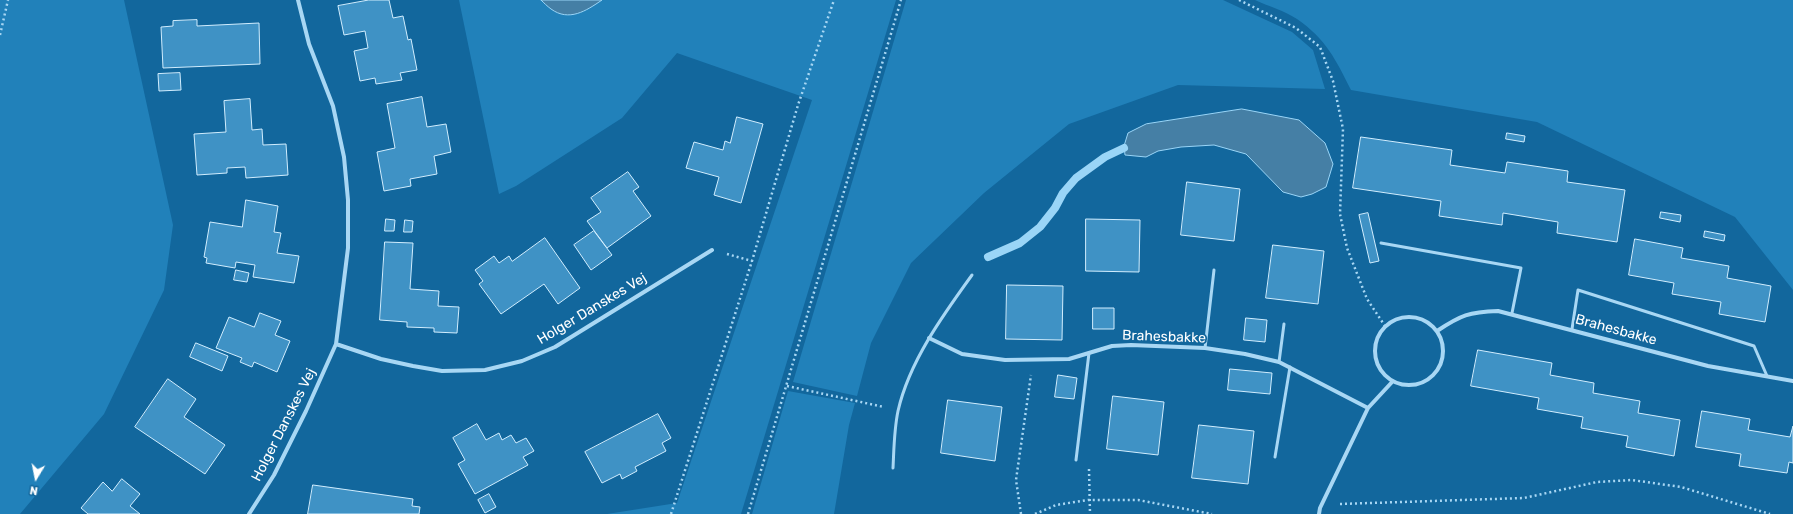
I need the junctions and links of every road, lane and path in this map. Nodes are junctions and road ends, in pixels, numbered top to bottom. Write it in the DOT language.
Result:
graph roads {
  1 [pos="8,0"];
  2 [pos="298,0"];
  3 [pos="834,0"];
  4 [pos="901,0"];
  5 [pos="1239,0"];
  6 [pos="0,35"];
  7 [pos="1381,243"];
  8 [pos="712,250"];
  9 [pos="752,261"];
  10 [pos="1214,270"];
  11 [pos="972,275"];
  12 [pos="1512,313"];
  13 [pos="1284,324"];
  14 [pos="1385,326"];
  15 [pos="1572,330"];
  16 [pos="1437,331"];
  17 [pos="929,338"];
  18 [pos="336,344"];
  19 [pos="1205,348"];
  20 [pos="1090,353"];
  21 [pos="1033,360"];
  22 [pos="1279,362"];
  23 [pos="1290,367"];
  24 [pos="1767,376"];
  25 [pos="1793,381"];
  26 [pos="1393,382"];
  27 [pos="787,386"];
  28 [pos="1368,408"];
  29 [pos="898,410"];
  30 [pos="1275,457"];
  31 [pos="1076,460"];
  32 [pos="893,468"];
  33 [pos="1088,500"];
  34 [pos="1320,508"];
  35 [pos="249,514"];
  36 [pos="671,514"];
  37 [pos="748,514"];
  38 [pos="1021,514"];
  39 [pos="1035,514"];
  40 [pos="1090,514"];
  41 [pos="1212,514"];
  42 [pos="1319,514"];
  43 [pos="1770,514"];
  1 -- 6 [label="path"];
  2 -- 18 [label="street, Holger Danskes Vej"];
  3 -- 9 [label="path"];
  4 -- 27 [label="path"];
  5 -- 14 [label="path"];
  7 -- 12 [label="lane"];
  8 -- 9 [label="path"];
  8 -- 18 [label="street, Holger Danskes Vej"];
  9 -- 36 [label="path"];
  10 -- 19 [label="lane"];
  11 -- 17 [label="lane"];
  12 -- 15 [label="street, Brahesbakke"];
  12 -- 16 [label="street, Brahesbakke"];
  13 -- 22 [label="lane"];
  14 -- 16 [label="street"];
  14 -- 26 [label="street"];
  15 -- 24 [label="street, Brahesbakke"];
  15 -- 24 [label="lane"];
  16 -- 26 [label="street"];
  17 -- 21 [label="street, Brahesbakke"];
  17 -- 29 [label="lane"];
  18 -- 35 [label="street, Holger Danskes Vej"];
  19 -- 20 [label="street, Brahesbakke"];
  19 -- 22 [label="street, Brahesbakke"];
  20 -- 21 [label="street, Brahesbakke"];
  20 -- 31 [label="lane"];
  21 -- 38 [label="path"];
  22 -- 23 [label="street, Brahesbakke"];
  23 -- 28 [label="street, Brahesbakke"];
  23 -- 30 [label="lane"];
  24 -- 25 [label="street, Brahesbakke"];
  26 -- 28 [label="street"];
  27 -- 29 [label="path"];
  27 -- 37 [label="path"];
  28 -- 34 [label="street"];
  29 -- 32 [label="lane"];
  31 -- 33 [label="path"];
  33 -- 39 [label="path"];
  33 -- 40 [label="path"];
  33 -- 41 [label="path"];
  34 -- 42 [label="street"];
  34 -- 43 [label="path"];
}
